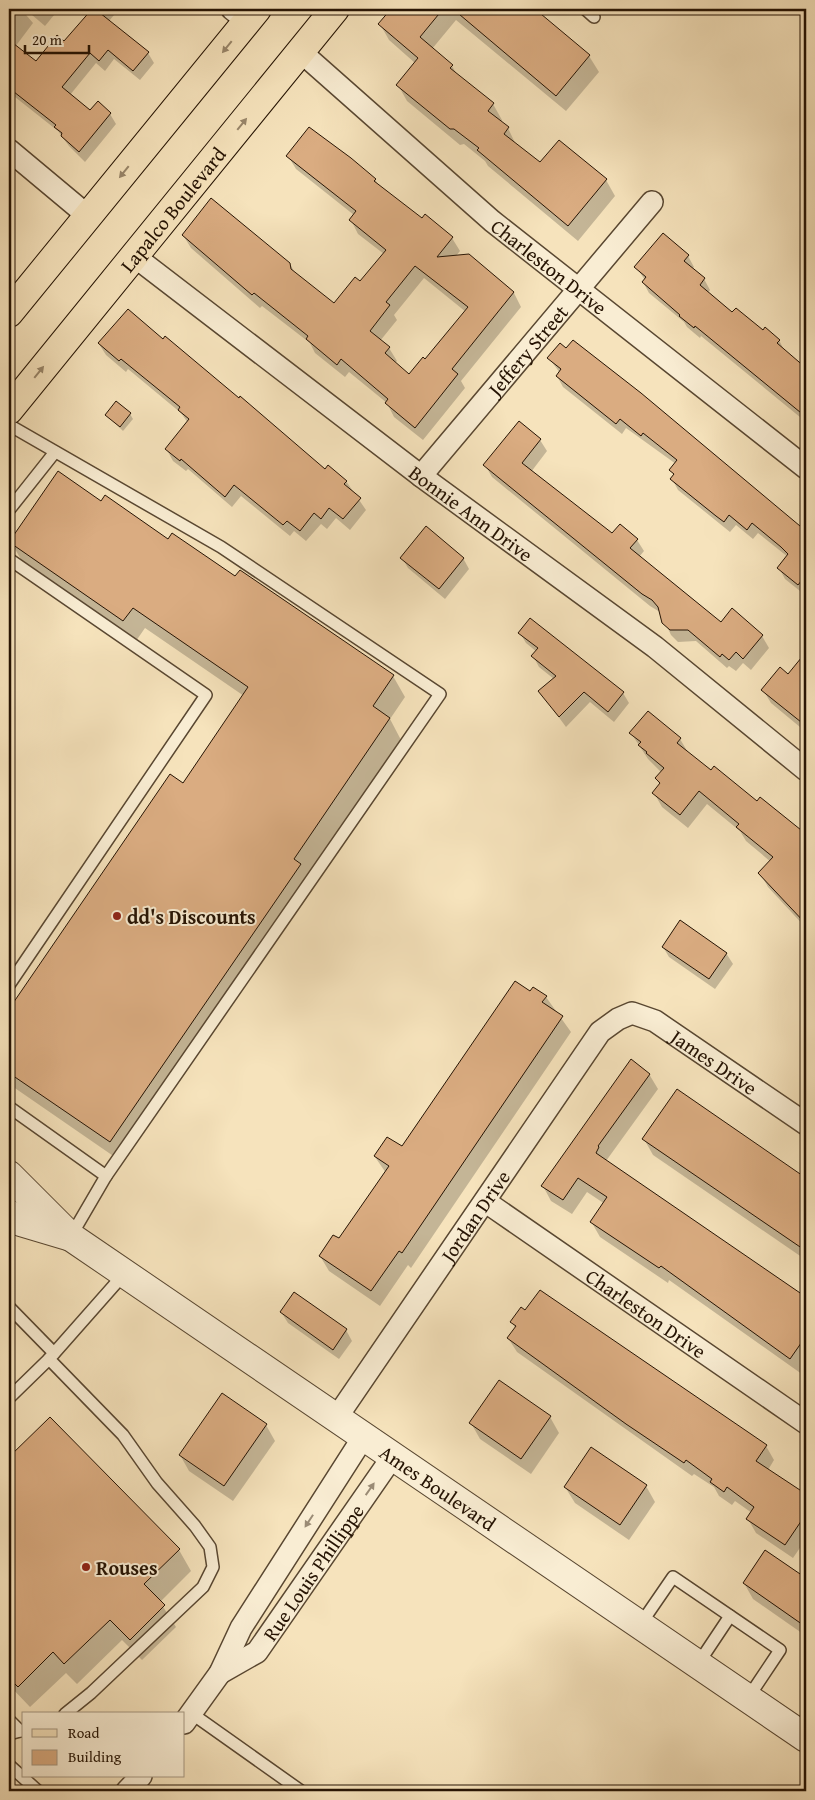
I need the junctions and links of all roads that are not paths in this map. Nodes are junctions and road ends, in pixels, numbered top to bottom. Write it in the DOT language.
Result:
graph roads {
  1 [pos="335,9"];
  2 [pos="246,13"];
  3 [pos="301,52"];
  4 [pos="9,150"];
  5 [pos="652,202"];
  6 [pos="88,216"];
  7 [pos="134,256"];
  8 [pos="578,289"];
  9 [pos="9,313"];
  10 [pos="9,410"];
  11 [pos="9,425"];
  12 [pos="55,452"];
  13 [pos="806,468"];
  14 [pos="422,476"];
  15 [pos="9,510"];
  16 [pos="9,560"];
  17 [pos="806,770"];
  18 [pos="9,985"];
  19 [pos="618,1019"];
  20 [pos="9,1107"];
  21 [pos="806,1124"];
  22 [pos="9,1175"];
  23 [pos="106,1176"];
  24 [pos="486,1202"];
  25 [pos="9,1214"];
  26 [pos="70,1237"];
  27 [pos="124,1274"];
  28 [pos="9,1307"];
  29 [pos="51,1356"];
  30 [pos="10,1394"];
  31 [pos="337,1417"];
  32 [pos="806,1423"];
  33 [pos="364,1436"];
  34 [pos="393,1456"];
  35 [pos="730,1616"];
  36 [pos="640,1625"];
  37 [pos="698,1664"];
  38 [pos="220,1673"];
  39 [pos="748,1698"];
  40 [pos="67,1712"];
  41 [pos="187,1718"];
  42 [pos="9,1720"];
  43 [pos="17,1732"];
  44 [pos="806,1738"];
  45 [pos="9,1765"];
  46 [pos="22,1777"];
  47 [pos="24,1778"];
  48 [pos="139,1778"];
  49 [pos="38,1791"];
  50 [pos="127,1791"];
  51 [pos="300,1791"];
  1 -- 3 [label="main road, Lapalco Boulevard"];
  2 -- 6 [label="main road, one-way"];
  7 -- 3 [label="main road, Lapalco Boulevard, one-way"];
  3 -- 8 [label="street, Charleston Drive"];
  4 -- 6 [label="street"];
  5 -- 8 [label="street, Jeffery Street"];
  6 -- 9 [label="main road"];
  10 -- 7 [label="main road, Lapalco Boulevard, one-way"];
  7 -- 14 [label="street, Bonnie Ann Drive"];
  8 -- 13 [label="street, Charleston Drive"];
  8 -- 14 [label="street, Jeffery Street"];
  11 -- 12 [label="lane"];
  12 -- 15 [label="lane"];
  12 -- 23 [label="lane"];
  14 -- 17 [label="street, Bonnie Ann Drive"];
  16 -- 18 [label="lane"];
  19 -- 21 [label="street, James Drive"];
  19 -- 24 [label="street, Jordan Drive"];
  20 -- 23 [label="lane"];
  22 -- 26 [label="street, Ames Boulevard"];
  23 -- 26 [label="lane"];
  24 -- 31 [label="street, Jordan Drive"];
  24 -- 32 [label="street, Charleston Drive"];
  25 -- 26 [label="street, Ames Boulevard"];
  26 -- 27 [label="street, Ames Boulevard"];
  27 -- 29 [label="lane"];
  27 -- 31 [label="street, Ames Boulevard"];
  28 -- 29 [label="lane"];
  29 -- 30 [label="lane"];
  29 -- 40 [label="lane"];
  31 -- 33 [label="street, Ames Boulevard"];
  33 -- 34 [label="street, Ames Boulevard"];
  33 -- 38 [label="street, Rue Louis Phillippe, one-way"];
  34 -- 36 [label="street, Ames Boulevard"];
  38 -- 34 [label="street, Rue Louis Phillippe, one-way"];
  35 -- 36 [label="lane"];
  35 -- 37 [label="lane"];
  35 -- 39 [label="lane"];
  36 -- 37 [label="street, Ames Boulevard"];
  37 -- 39 [label="street, Ames Boulevard"];
  38 -- 41 [label="street, Rue Louis Phillippe"];
  39 -- 44 [label="street, Ames Boulevard"];
  41 -- 51 [label="lane"];
  42 -- 43 [label="lane"];
  45 -- 46 [label="lane"];
  47 -- 49 [label="lane"];
  48 -- 50 [label="street"];
}
